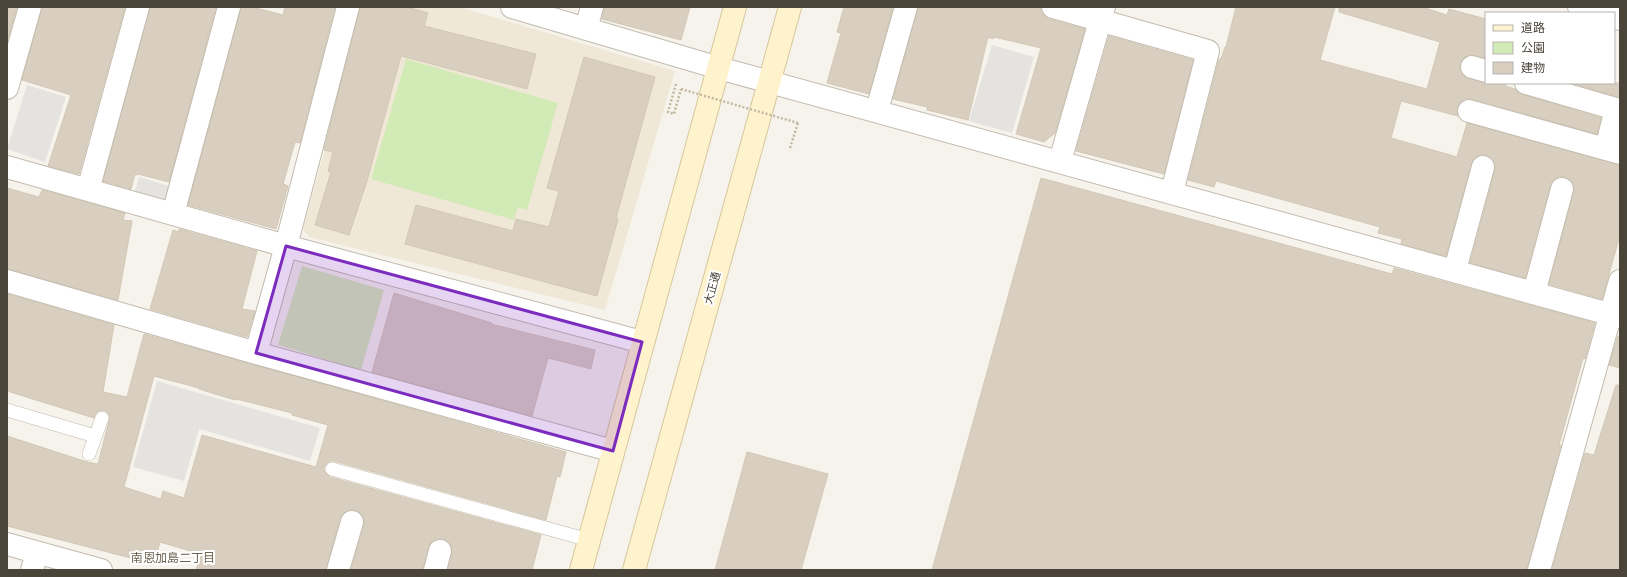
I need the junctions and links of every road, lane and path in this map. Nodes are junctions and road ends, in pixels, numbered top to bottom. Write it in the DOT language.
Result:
graph roads {
  1 [pos="30,7"];
  2 [pos="138,7"];
  3 [pos="229,7"];
  4 [pos="348,7"];
  5 [pos="512,7"];
  6 [pos="592,7"];
  7 [pos="735,7"];
  8 [pos="790,7"];
  9 [pos="906,7"];
  10 [pos="1052,7"];
  11 [pos="1579,7"];
  12 [pos="1596,12"];
  13 [pos="1102,14"];
  14 [pos="586,29"];
  15 [pos="720,68"];
  16 [pos="770,82"];
  17 [pos="676,84"];
  18 [pos="1529,84"];
  19 [pos="7,88"];
  20 [pos="877,110"];
  21 [pos="1468,111"];
  22 [pos="790,148"];
  23 [pos="1613,151"];
  24 [pos="1060,161"];
  25 [pos="7,167"];
  26 [pos="1483,167"];
  27 [pos="1562,189"];
  28 [pos="88,190"];
  29 [pos="1172,192"];
  30 [pos="173,214"];
  31 [pos="286,246"];
  32 [pos="1455,270"];
  33 [pos="7,281"];
  34 [pos="1620,281"];
  35 [pos="1534,293"];
  36 [pos="1615,315"];
  37 [pos="642,342"];
  38 [pos="256,353"];
  39 [pos="7,410"];
  40 [pos="102,418"];
  41 [pos="95,436"];
  42 [pos="613,451"];
  43 [pos="89,454"];
  44 [pos="332,469"];
  45 [pos="352,522"];
  46 [pos="589,540"];
  47 [pos="7,544"];
  48 [pos="35,562"];
  49 [pos="101,570"];
  50 [pos="338,570"];
  51 [pos="581,570"];
  52 [pos="634,570"];
  53 [pos="1539,570"];
  1 -- 19 [label="street"];
  2 -- 28 [label="street"];
  3 -- 30 [label="street"];
  4 -- 31 [label="street"];
  5 -- 14 [label="street"];
  6 -- 14 [label="street"];
  7 -- 15 [label="main road"];
  8 -- 16 [label="main road, 大正通"];
  9 -- 20 [label="street"];
  10 -- 13 [label="street"];
  11 -- 12 [label="street"];
  13 -- 24 [label="street"];
  13 -- 29 [label="street"];
  14 -- 15 [label="street"];
  15 -- 16 [label="street"];
  15 -- 37 [label="main road"];
  16 -- 20 [label="street"];
  16 -- 52 [label="main road, 大正通"];
  17 -- 22 [label="path, bridge"];
  18 -- 23 [label="street"];
  20 -- 24 [label="street"];
  21 -- 23 [label="street"];
  24 -- 29 [label="street"];
  25 -- 28 [label="street"];
  26 -- 32 [label="street"];
  27 -- 35 [label="street"];
  28 -- 30 [label="street"];
  29 -- 32 [label="street"];
  30 -- 31 [label="street"];
  31 -- 37 [label="street"];
  31 -- 38 [label="street"];
  32 -- 35 [label="street"];
  33 -- 38 [label="street"];
  34 -- 36 [label="street"];
  35 -- 36 [label="street"];
  36 -- 53 [label="street"];
  37 -- 42 [label="main road"];
  38 -- 42 [label="street"];
  39 -- 41 [label="lane"];
  40 -- 41 [label="lane"];
  41 -- 43 [label="lane"];
  42 -- 46 [label="main road"];
  44 -- 46 [label="lane"];
  45 -- 50 [label="street"];
  46 -- 51 [label="main road"];
  47 -- 48 [label="street"];
  48 -- 49 [label="street"];
}
